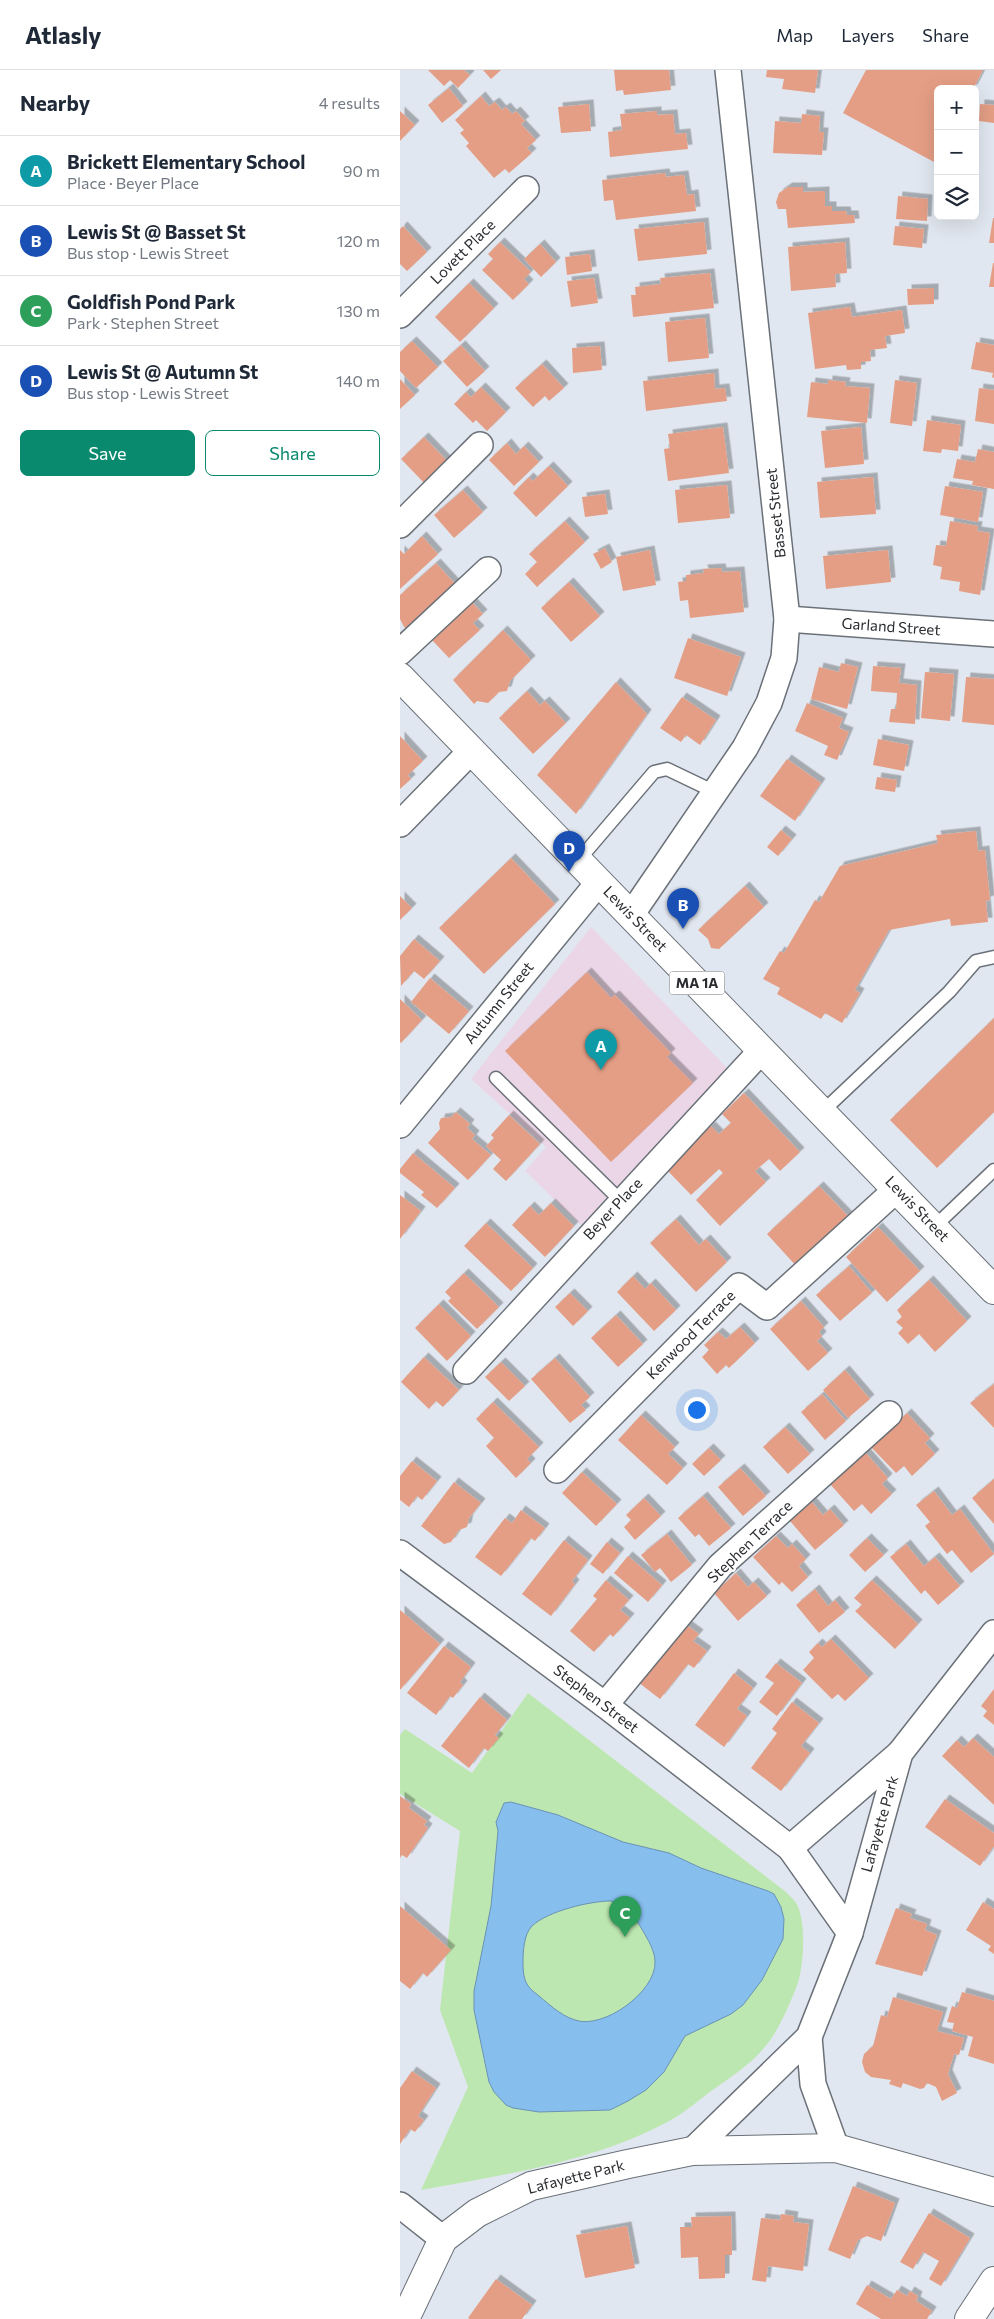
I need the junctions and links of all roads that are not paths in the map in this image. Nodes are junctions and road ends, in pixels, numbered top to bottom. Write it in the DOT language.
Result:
graph roads {
  1 [pos="728,70"];
  2 [pos="526,189"];
  3 [pos="400,314"];
  4 [pos="480,445"];
  5 [pos="400,525"];
  6 [pos="488,570"];
  7 [pos="787,619"];
  8 [pos="994,634"];
  9 [pos="400,652"];
  10 [pos="400,677"];
  11 [pos="471,750"];
  12 [pos="715,792"];
  13 [pos="400,824"];
  14 [pos="578,861"];
  15 [pos="599,882"];
  16 [pos="631,915"];
  17 [pos="994,957"];
  18 [pos="762,1050"];
  19 [pos="496,1078"];
  20 [pos="822,1112"];
  21 [pos="400,1125"];
  22 [pos="994,1170"];
  23 [pos="897,1189"];
  24 [pos="621,1201"];
  25 [pos="934,1227"];
  26 [pos="994,1290"];
  27 [pos="466,1371"];
  28 [pos="889,1414"];
  29 [pos="556,1470"];
  30 [pos="400,1553"];
  31 [pos="994,1633"];
  32 [pos="605,1705"];
  33 [pos="900,1753"];
  34 [pos="790,1848"];
  35 [pos="850,1933"];
  36 [pos="809,2037"];
  37 [pos="836,2148"];
  38 [pos="692,2151"];
  39 [pos="994,2192"];
  40 [pos="400,2205"];
  41 [pos="443,2239"];
  42 [pos="994,2281"];
  43 [pos="412,2316"];
  44 [pos="969,2319"];
  1 -- 7 [label="street, Basset Street"];
  2 -- 3 [label="street, Lovett Place"];
  4 -- 5 [label="street"];
  6 -- 9 [label="street"];
  7 -- 8 [label="street, Garland Street"];
  7 -- 12 [label="street, Basset Street"];
  10 -- 11 [label="main road, Lewis Street / MA 1A"];
  11 -- 13 [label="street"];
  11 -- 14 [label="main road, Lewis Street / MA 1A"];
  12 -- 14 [label="lane"];
  12 -- 16 [label="street, Basset Street"];
  14 -- 15 [label="main road, Lewis Street / MA 1A"];
  15 -- 16 [label="main road, Lewis Street / MA 1A"];
  15 -- 21 [label="street, Autumn Street"];
  16 -- 18 [label="main road, Lewis Street / MA 1A"];
  17 -- 20 [label="lane"];
  18 -- 20 [label="main road, Lewis Street / MA 1A"];
  18 -- 24 [label="street, Beyer Place"];
  19 -- 24 [label="lane"];
  20 -- 23 [label="main road, Lewis Street / MA 1A"];
  22 -- 25 [label="lane"];
  23 -- 25 [label="main road, Lewis Street / MA 1A"];
  23 -- 29 [label="street, Kenwood Terrace"];
  24 -- 27 [label="street, Beyer Place"];
  25 -- 26 [label="main road, Lewis Street / MA 1A"];
  28 -- 32 [label="street, Stephen Terrace"];
  30 -- 32 [label="street, Stephen Street"];
  31 -- 33 [label="street, Lafayette Park"];
  32 -- 34 [label="street, Stephen Street"];
  33 -- 34 [label="street"];
  33 -- 35 [label="street, Lafayette Park"];
  34 -- 35 [label="street, Stephen Street"];
  35 -- 36 [label="street, Lafayette Park"];
  36 -- 37 [label="street, Lafayette Park"];
  36 -- 38 [label="street, Lafayette Park"];
  37 -- 38 [label="main road, Lafayette Park"];
  37 -- 39 [label="main road, Lafayette Park"];
  38 -- 41 [label="main road, Lafayette Park"];
  40 -- 41 [label="street"];
  41 -- 43 [label="main road"];
  42 -- 44 [label="main road"];
}
